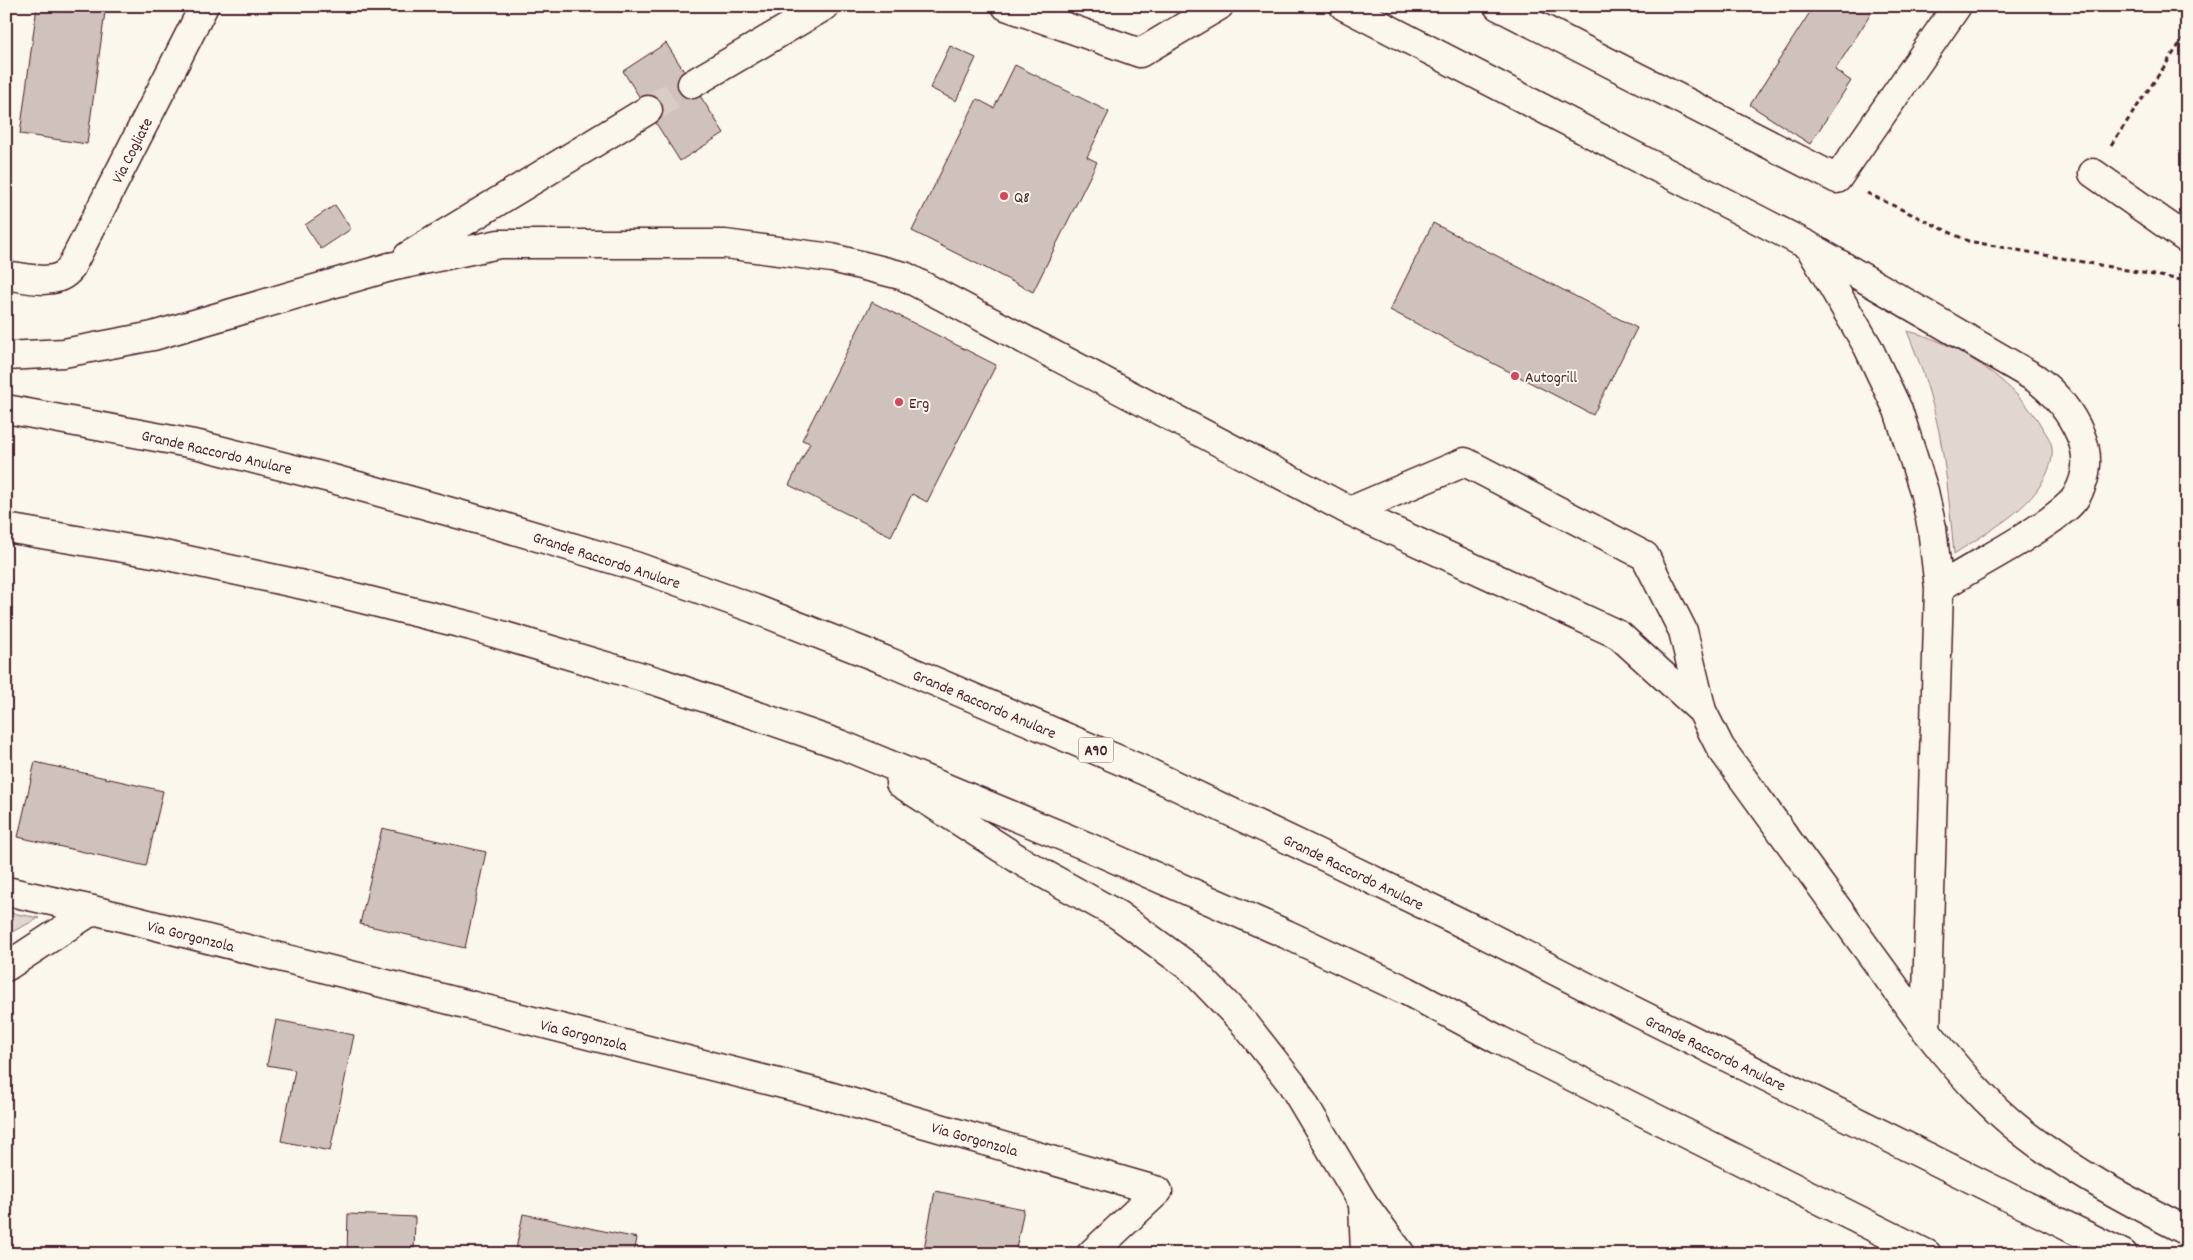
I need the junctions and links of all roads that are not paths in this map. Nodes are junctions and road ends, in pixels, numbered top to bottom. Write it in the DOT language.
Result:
graph roads {
  1 [pos="204,6"];
  2 [pos="825,6"];
  3 [pos="1006,6"];
  4 [pos="1219,6"];
  5 [pos="1344,6"];
  6 [pos="1498,6"];
  7 [pos="1957,6"];
  8 [pos="692,84"];
  9 [pos="648,110"];
  10 [pos="2093,173"];
  11 [pos="2187,239"];
  12 [pos="1810,246"];
  13 [pos="390,267"];
  14 [pos="6,276"];
  15 [pos="6,356"];
  16 [pos="6,409"];
  17 [pos="1350,511"];
  18 [pos="6,528"];
  19 [pos="1939,588"];
  20 [pos="1702,710"];
  21 [pos="842,745"];
  22 [pos="6,891"];
  23 [pos="93,910"];
  24 [pos="6,967"];
  25 [pos="1926,1030"];
  26 [pos="1363,1203"];
  27 [pos="2187,1231"];
  28 [pos="1091,1254"];
  29 [pos="1365,1254"];
  30 [pos="1401,1254"];
  31 [pos="1927,1254"];
  32 [pos="2123,1254"];
  1 -- 14 [label="main road, Via Cogliate"];
  2 -- 8 [label="main road"];
  3 -- 4 [label="main road"];
  5 -- 12 [label="main road"];
  6 -- 7 [label="main road"];
  9 -- 13 [label="main road"];
  10 -- 11 [label="main road"];
  12 -- 19 [label="main road"];
  12 -- 19 [label="main road"];
  13 -- 15 [label="main road"];
  13 -- 17 [label="main road"];
  16 -- 32 [label="main road, Grande Raccordo Anulare / A90"];
  17 -- 20 [label="main road"];
  17 -- 20 [label="main road"];
  18 -- 21 [label="main road"];
  19 -- 25 [label="main road"];
  20 -- 25 [label="main road"];
  21 -- 26 [label="main road"];
  21 -- 31 [label="main road"];
  22 -- 23 [label="main road, Via Gorgonzola"];
  23 -- 24 [label="main road"];
  23 -- 28 [label="main road, Via Gorgonzola"];
  25 -- 27 [label="main road"];
  26 -- 29 [label="main road"];
  26 -- 30 [label="main road"];
}
